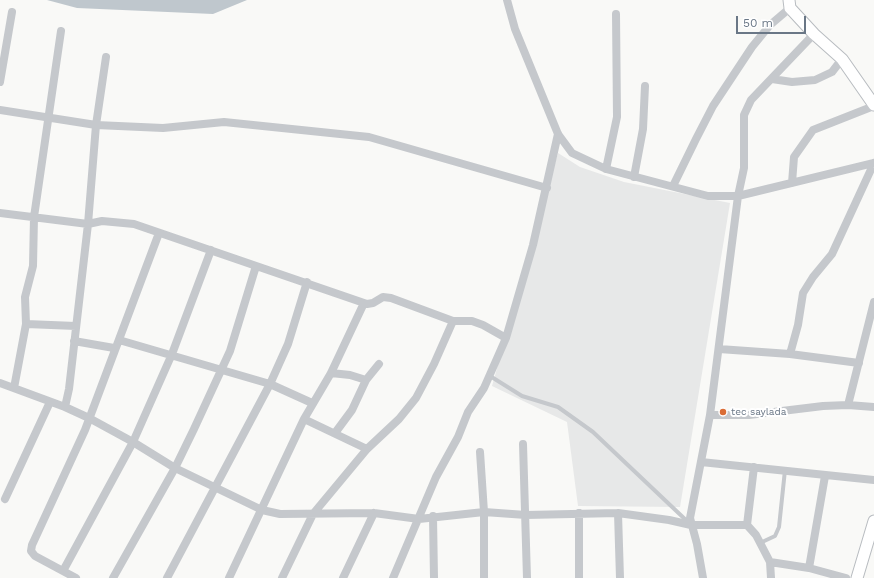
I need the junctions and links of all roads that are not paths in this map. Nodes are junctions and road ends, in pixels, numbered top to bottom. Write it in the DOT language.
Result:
graph roads {
  1 [pos="506,0"];
  2 [pos="790,4"];
  3 [pos="12,12"];
  4 [pos="616,14"];
  5 [pos="61,31"];
  6 [pos="814,34"];
  7 [pos="106,57"];
  8 [pos="842,59"];
  9 [pos="772,79"];
  10 [pos="0,82"];
  11 [pos="645,86"];
  12 [pos="874,105"];
  13 [pos="0,110"];
  14 [pos="48,118"];
  15 [pos="96,125"];
  16 [pos="558,134"];
  17 [pos="606,169"];
  18 [pos="634,177"];
  19 [pos="792,183"];
  20 [pos="673,186"];
  21 [pos="547,188"];
  22 [pos="738,196"];
  23 [pos="0,213"];
  24 [pos="34,217"];
  25 [pos="88,224"];
  26 [pos="159,233"];
  27 [pos="211,250"];
  28 [pos="256,266"];
  29 [pos="307,282"];
  30 [pos="874,302"];
  31 [pos="364,303"];
  32 [pos="454,321"];
  33 [pos="26,324"];
  34 [pos="76,326"];
  35 [pos="506,338"];
  36 [pos="119,340"];
  37 [pos="74,341"];
  38 [pos="114,348"];
  39 [pos="720,349"];
  40 [pos="172,354"];
  41 [pos="790,354"];
  42 [pos="859,363"];
  43 [pos="378,364"];
  44 [pos="221,369"];
  45 [pos="331,373"];
  46 [pos="490,376"];
  47 [pos="366,380"];
  48 [pos="0,383"];
  49 [pos="270,384"];
  50 [pos="14,388"];
  51 [pos="50,402"];
  52 [pos="312,403"];
  53 [pos="848,405"];
  54 [pos="65,407"];
  55 [pos="874,407"];
  56 [pos="710,415"];
  57 [pos="89,418"];
  58 [pos="304,419"];
  59 [pos="335,433"];
  60 [pos="134,442"];
  61 [pos="523,444"];
  62 [pos="367,449"];
  63 [pos="480,452"];
  64 [pos="701,462"];
  65 [pos="754,467"];
  66 [pos="175,468"];
  67 [pos="785,470"];
  68 [pos="825,476"];
  69 [pos="874,480"];
  70 [pos="216,488"];
  71 [pos="5,499"];
  72 [pos="262,510"];
  73 [pos="484,512"];
  74 [pos="374,513"];
  75 [pos="579,513"];
  76 [pos="618,513"];
  77 [pos="313,514"];
  78 [pos="526,515"];
  79 [pos="433,516"];
  80 [pos="419,519"];
  81 [pos="874,523"];
  82 [pos="691,525"];
  83 [pos="747,525"];
  84 [pos="760,543"];
  85 [pos="770,562"];
  86 [pos="809,568"];
  87 [pos="63,570"];
  88 [pos="393,577"];
  89 [pos="76,578"];
  90 [pos="113,578"];
  91 [pos="167,578"];
  92 [pos="229,578"];
  93 [pos="282,578"];
  94 [pos="343,578"];
  95 [pos="434,578"];
  96 [pos="484,578"];
  97 [pos="528,578"];
  98 [pos="579,578"];
  99 [pos="620,578"];
  100 [pos="703,578"];
  101 [pos="771,578"];
  102 [pos="846,578"];
  103 [pos="857,578"];
  1 -- 16 [label="street"];
  2 -- 6 [label="street"];
  2 -- 20 [label="street"];
  3 -- 10 [label="street"];
  4 -- 17 [label="street"];
  5 -- 14 [label="street"];
  6 -- 8 [label="street"];
  6 -- 9 [label="street"];
  7 -- 15 [label="street"];
  8 -- 9 [label="street"];
  8 -- 12 [label="street"];
  9 -- 22 [label="street"];
  11 -- 18 [label="street"];
  12 -- 19 [label="street"];
  13 -- 14 [label="street"];
  14 -- 15 [label="street"];
  14 -- 24 [label="street"];
  15 -- 21 [label="street"];
  15 -- 25 [label="street"];
  16 -- 17 [label="street"];
  16 -- 21 [label="street"];
  17 -- 18 [label="street"];
  18 -- 20 [label="street"];
  19 -- 22 [label="street"];
  19 -- 41 [label="street"];
  20 -- 22 [label="street"];
  21 -- 35 [label="street"];
  22 -- 39 [label="street"];
  23 -- 24 [label="street"];
  24 -- 25 [label="street"];
  24 -- 33 [label="street"];
  25 -- 26 [label="street"];
  25 -- 34 [label="street"];
  26 -- 27 [label="street"];
  26 -- 36 [label="street"];
  27 -- 28 [label="street"];
  27 -- 40 [label="street"];
  28 -- 29 [label="street"];
  28 -- 44 [label="street"];
  29 -- 31 [label="street"];
  29 -- 49 [label="street"];
  30 -- 42 [label="street"];
  31 -- 32 [label="street"];
  31 -- 45 [label="street"];
  32 -- 35 [label="street"];
  32 -- 62 [label="street"];
  33 -- 34 [label="street"];
  33 -- 50 [label="street"];
  34 -- 37 [label="street"];
  35 -- 46 [label="street"];
  36 -- 38 [label="street"];
  36 -- 40 [label="street"];
  37 -- 38 [label="street"];
  37 -- 54 [label="street"];
  38 -- 57 [label="street"];
  39 -- 41 [label="street"];
  39 -- 56 [label="street"];
  40 -- 44 [label="street"];
  40 -- 60 [label="street"];
  41 -- 42 [label="street"];
  42 -- 53 [label="street"];
  43 -- 47 [label="street"];
  44 -- 49 [label="street"];
  44 -- 66 [label="street"];
  45 -- 47 [label="street"];
  45 -- 52 [label="street"];
  46 -- 80 [label="street"];
  46 -- 82 [label="lane"];
  47 -- 59 [label="street"];
  48 -- 50 [label="street"];
  49 -- 52 [label="street"];
  49 -- 70 [label="street"];
  50 -- 51 [label="street"];
  51 -- 54 [label="street"];
  51 -- 71 [label="street"];
  52 -- 58 [label="street"];
  53 -- 55 [label="street"];
  53 -- 56 [label="street"];
  54 -- 57 [label="street"];
  56 -- 64 [label="street"];
  57 -- 60 [label="street"];
  57 -- 87 [label="street"];
  58 -- 59 [label="street"];
  58 -- 72 [label="street"];
  59 -- 62 [label="street"];
  60 -- 66 [label="street"];
  60 -- 87 [label="street"];
  61 -- 78 [label="street"];
  62 -- 77 [label="street"];
  63 -- 73 [label="street"];
  64 -- 65 [label="street"];
  64 -- 82 [label="street"];
  65 -- 67 [label="street"];
  65 -- 83 [label="street"];
  66 -- 70 [label="street"];
  66 -- 90 [label="street"];
  67 -- 68 [label="street"];
  67 -- 84 [label="lane"];
  68 -- 69 [label="street"];
  68 -- 86 [label="street"];
  70 -- 72 [label="street"];
  70 -- 91 [label="street"];
  72 -- 77 [label="street"];
  72 -- 92 [label="street"];
  73 -- 78 [label="street"];
  73 -- 79 [label="street"];
  73 -- 96 [label="street"];
  74 -- 77 [label="street"];
  74 -- 80 [label="street"];
  74 -- 94 [label="street"];
  75 -- 76 [label="street"];
  75 -- 78 [label="street"];
  75 -- 98 [label="street"];
  76 -- 82 [label="street"];
  76 -- 99 [label="street"];
  77 -- 93 [label="street"];
  78 -- 97 [label="street"];
  79 -- 80 [label="street"];
  79 -- 95 [label="street"];
  80 -- 88 [label="street"];
  81 -- 103 [label="street"];
  82 -- 83 [label="street"];
  82 -- 100 [label="street"];
  83 -- 84 [label="street"];
  84 -- 85 [label="street"];
  85 -- 86 [label="street"];
  85 -- 101 [label="street"];
  86 -- 102 [label="street"];
  87 -- 89 [label="street"];
}
